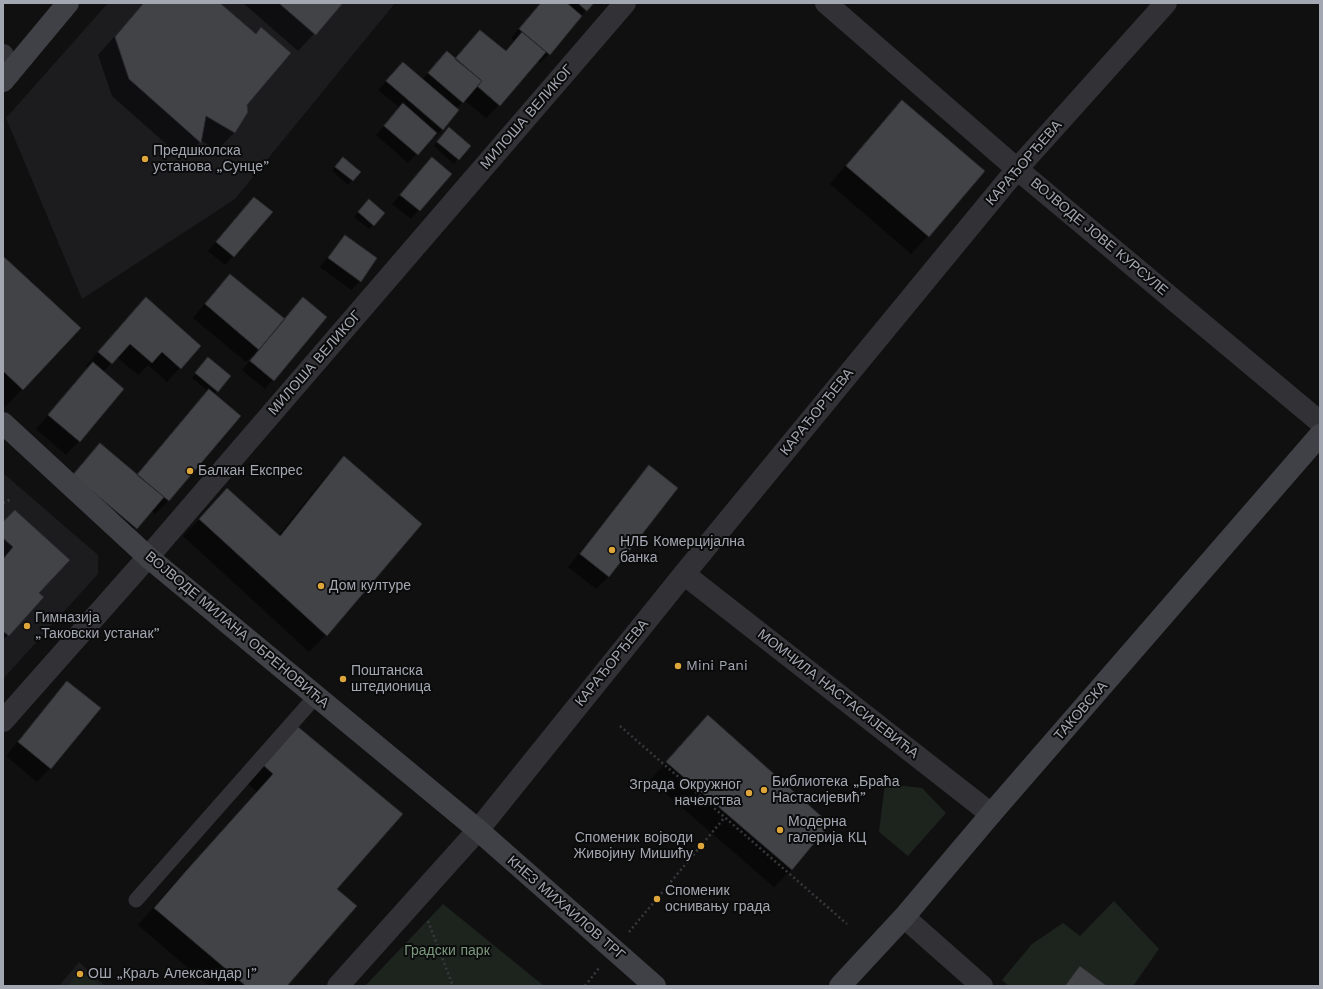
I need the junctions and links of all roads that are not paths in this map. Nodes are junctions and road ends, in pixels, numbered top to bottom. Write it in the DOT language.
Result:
graph roads {
  1 [pos="68,3"];
  2 [pos="625,3"];
  3 [pos="826,3"];
  4 [pos="1166,3"];
  5 [pos="5,70"];
  6 [pos="1017,169"];
  7 [pos="1320,422"];
  8 [pos="3,423"];
  9 [pos="1320,435"];
  10 [pos="148,557"];
  11 [pos="684,574"];
  12 [pos="316,696"];
  13 [pos="3,721"];
  14 [pos="991,814"];
  15 [pos="478,830"];
  16 [pos="136,900"];
  17 [pos="904,917"];
  18 [pos="338,986"];
  19 [pos="655,986"];
  20 [pos="840,986"];
  21 [pos="982,986"];
  1 -- 5 [label="street"];
  2 -- 10 [label="street, МИЛОША ВЕЛИКОГ"];
  3 -- 6 [label="street, ВОЈВОДЕ ЈОВЕ КУРСУЛЕ"];
  4 -- 6 [label="street, КАРАЂОРЂЕВА"];
  6 -- 7 [label="street, ВОЈВОДЕ ЈОВЕ КУРСУЛЕ"];
  6 -- 11 [label="street, КАРАЂОРЂЕВА"];
  8 -- 10 [label="street, ВОЈВОДЕ МИЛАНА ОБРЕНОВИЋА"];
  9 -- 14 [label="street, ТАКОВСКА"];
  10 -- 12 [label="street, ВОЈВОДЕ МИЛАНА ОБРЕНОВИЋА"];
  10 -- 13 [label="street, МИЛОША ВЕЛИКОГ"];
  11 -- 14 [label="street, МОМЧИЛА НАСТАСИЈЕВИЋА"];
  11 -- 15 [label="street, КАРАЂОРЂЕВА"];
  12 -- 15 [label="street, ВОЈВОДЕ МИЛАНА ОБРЕНОВИЋА"];
  12 -- 16 [label="lane"];
  14 -- 17 [label="street, ТАКОВСКА"];
  15 -- 18 [label="street, КАРАЂОРЂЕВА"];
  15 -- 19 [label="street, КНЕЗ МИХАИЛОВ ТРГ"];
  17 -- 20 [label="street, ТАКОВСКА"];
  17 -- 21 [label="street"];
}
